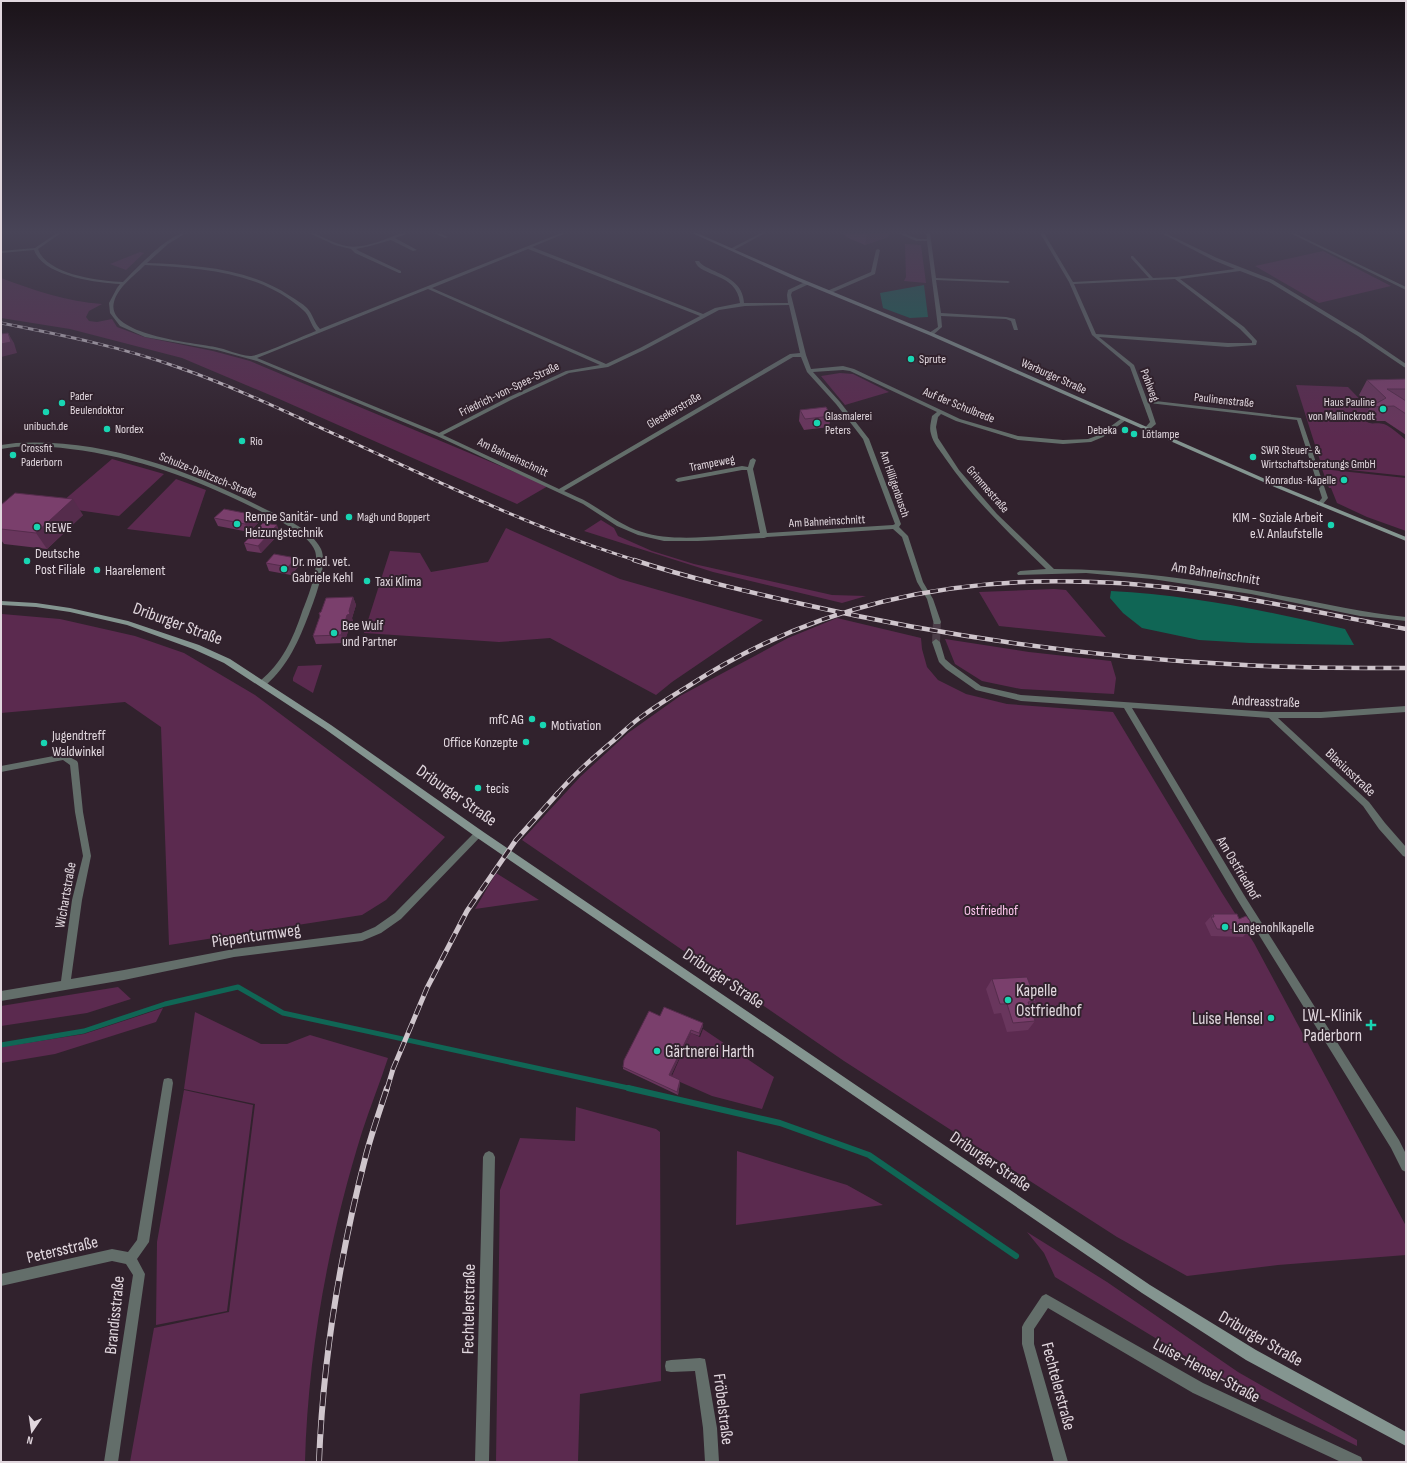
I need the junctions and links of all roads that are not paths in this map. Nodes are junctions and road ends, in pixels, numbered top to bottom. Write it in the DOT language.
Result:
graph roads {
  1 [pos="113,301"];
  2 [pos="295,301"];
  3 [pos="396,301"];
  4 [pos="460,301"];
  5 [pos="665,301"];
  6 [pos="852,301"];
  7 [pos="937,301"];
  8 [pos="1079,301"];
  9 [pos="1207,301"];
  10 [pos="1304,301"];
  11 [pos="742,304"];
  12 [pos="791,304"];
  13 [pos="938,314"];
  14 [pos="703,316"];
  15 [pos="1016,329"];
  16 [pos="319,331"];
  17 [pos="931,334"];
  18 [pos="1094,335"];
  19 [pos="803,355"];
  20 [pos="252,358"];
  21 [pos="606,366"];
  22 [pos="1406,366"];
  23 [pos="809,371"];
  24 [pos="1146,402"];
  25 [pos="941,412"];
  26 [pos="1124,419"];
  27 [pos="1147,429"];
  28 [pos="439,435"];
  29 [pos="1,447"];
  30 [pos="753,460"];
  31 [pos="750,469"];
  32 [pos="678,480"];
  33 [pos="559,491"];
  34 [pos="1320,504"];
  35 [pos="895,527"];
  36 [pos="764,536"];
  37 [pos="1406,539"];
  38 [pos="1051,570"];
  39 [pos="1020,573"];
  40 [pos="1,603"];
  41 [pos="1406,619"];
  42 [pos="938,622"];
  43 [pos="936,642"];
  44 [pos="263,683"];
  45 [pos="1126,705"];
  46 [pos="1406,709"];
  47 [pos="1271,715"];
  48 [pos="1,769"];
  49 [pos="479,834"];
  50 [pos="1406,853"];
  51 [pos="65,985"];
  52 [pos="1,996"];
  53 [pos="168,1083"];
  54 [pos="489,1157"];
  55 [pos="1406,1166"];
  56 [pos="130,1259"];
  57 [pos="1,1280"];
  58 [pos="1046,1300"];
  59 [pos="671,1366"];
  60 [pos="1406,1439"];
  61 [pos="111,1462"];
  62 [pos="482,1462"];
  63 [pos="712,1462"];
  64 [pos="1061,1462"];
  65 [pos="1356,1462"];
  1 -- 20 [label="street, Am Bahneinschnitt"];
  2 -- 16 [label="street"];
  3 -- 16 [label="street"];
  4 -- 21 [label="street"];
  5 -- 14 [label="street"];
  6 -- 17 [label="main road, Warburger Straße"];
  7 -- 13 [label="street"];
  8 -- 18 [label="street, Pohlweg"];
  9 -- 18 [label="street"];
  10 -- 22 [label="street"];
  11 -- 12 [label="street, Friedrich-von-Spee-Straße"];
  11 -- 14 [label="street, Friedrich-von-Spee-Straße"];
  12 -- 19 [label="street, Am Hilligenbusch"];
  13 -- 15 [label="street"];
  13 -- 17 [label="street"];
  14 -- 21 [label="street, Friedrich-von-Spee-Straße"];
  16 -- 20 [label="street"];
  17 -- 26 [label="main road, Warburger Straße"];
  18 -- 24 [label="street, Pohlweg"];
  19 -- 23 [label="street, Am Hilligenbusch"];
  19 -- 33 [label="street, Glesekerstraße"];
  20 -- 28 [label="street, Am Bahneinschnitt"];
  21 -- 28 [label="street, Friedrich-von-Spee-Straße"];
  23 -- 25 [label="street, Auf der Schulbrede"];
  23 -- 35 [label="street, Am Hilligenbusch"];
  24 -- 27 [label="street, Pohlweg"];
  24 -- 34 [label="street, Paulinenstraße"];
  25 -- 26 [label="street, Auf der Schulbrede"];
  25 -- 38 [label="street, Grimmestraße"];
  26 -- 27 [label="main road, Warburger Straße"];
  27 -- 34 [label="main road, Warburger Straße"];
  28 -- 33 [label="street, Am Bahneinschnitt"];
  29 -- 44 [label="street, Schulze-Delitzsch-Straße"];
  30 -- 31 [label="street, Trampeweg"];
  31 -- 32 [label="street, Trampeweg"];
  31 -- 36 [label="street, Trampeweg"];
  33 -- 36 [label="street, Am Bahneinschnitt"];
  34 -- 37 [label="main road, Warburger Straße"];
  35 -- 36 [label="street, Am Bahneinschnitt"];
  35 -- 42 [label="street, Am Hilligenbusch"];
  38 -- 39 [label="street, Am Bahneinschnitt"];
  38 -- 41 [label="street, Am Bahneinschnitt"];
  40 -- 44 [label="main road, Driburger Straße"];
  43 -- 45 [label="street"];
  44 -- 49 [label="main road, Driburger Straße"];
  45 -- 47 [label="street, Andreasstraße"];
  45 -- 55 [label="street, Am Ostfriedhof"];
  46 -- 47 [label="street, Andreasstraße"];
  47 -- 50 [label="street, Blasiusstraße"];
  48 -- 51 [label="street, Wichartstraße"];
  49 -- 51 [label="street, Piepenturmweg"];
  49 -- 60 [label="main road, Driburger Straße"];
  51 -- 52 [label="street, Piepenturmweg"];
  53 -- 56 [label="street, Brandisstraße"];
  54 -- 62 [label="street, Fechtelerstraße"];
  56 -- 57 [label="street, Petersstraße"];
  56 -- 61 [label="street, Brandisstraße"];
  58 -- 64 [label="street, Fechtelerstraße"];
  58 -- 65 [label="street, Luise-Hensel-Straße"];
  59 -- 63 [label="street, Fröbelstraße"];
}
